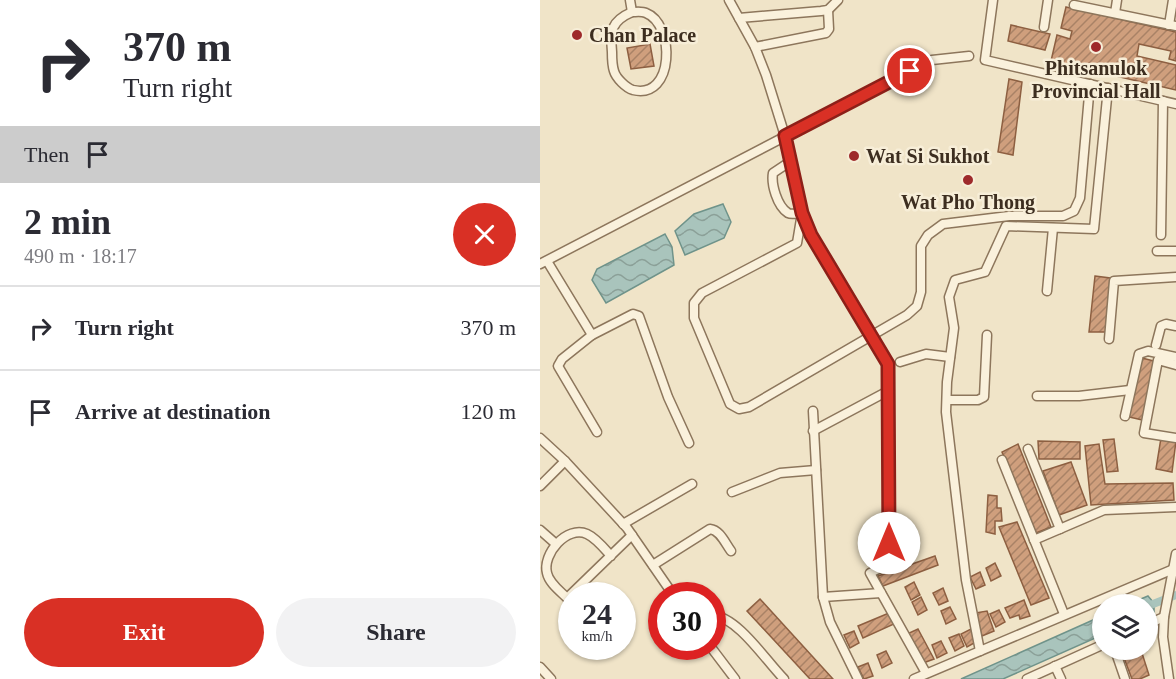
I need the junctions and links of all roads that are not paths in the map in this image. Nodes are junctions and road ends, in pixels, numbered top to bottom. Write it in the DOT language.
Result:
graph roads {
  1 [pos="630,0"];
  2 [pos="729,0"];
  3 [pos="838,0"];
  4 [pos="993,0"];
  5 [pos="1048,0"];
  6 [pos="1117,0"];
  7 [pos="1173,0"];
  8 [pos="1074,5"];
  9 [pos="828,10"];
  10 [pos="632,12"];
  11 [pos="1115,14"];
  12 [pos="739,18"];
  13 [pos="1172,26"];
  14 [pos="1044,27"];
  15 [pos="755,47"];
  16 [pos="969,56"];
  17 [pos="1090,84"];
  18 [pos="1108,88"];
  19 [pos="1163,101"];
  20 [pos="1176,104"];
  21 [pos="785,136"];
  22 [pos="791,161"];
  23 [pos="802,213"];
  24 [pos="1053,228"];
  25 [pos="1161,236"];
  26 [pos="1176,250"];
  27 [pos="1157,251"];
  28 [pos="543,262"];
  29 [pos="1176,277"];
  30 [pos="1047,291"];
  31 [pos="1176,326"];
  32 [pos="592,335"];
  33 [pos="987,335"];
  34 [pos="871,336"];
  35 [pos="1109,339"];
  36 [pos="1156,345"];
  37 [pos="950,357"];
  38 [pos="1176,357"];
  39 [pos="900,362"];
  40 [pos="1176,365"];
  41 [pos="1130,390"];
  42 [pos="888,391"];
  43 [pos="1037,396"];
  44 [pos="946,400"];
  45 [pos="813,411"];
  46 [pos="1125,416"];
  47 [pos="813,431"];
  48 [pos="597,432"];
  49 [pos="540,438"];
  50 [pos="1176,438"];
  51 [pos="689,443"];
  52 [pos="1028,449"];
  53 [pos="565,460"];
  54 [pos="1002,460"];
  55 [pos="816,470"];
  56 [pos="692,484"];
  57 [pos="540,486"];
  58 [pos="732,492"];
  59 [pos="1176,507"];
  60 [pos="623,524"];
  61 [pos="1060,529"];
  62 [pos="540,530"];
  63 [pos="632,535"];
  64 [pos="1034,540"];
  65 [pos="556,544"];
  66 [pos="731,551"];
  67 [pos="1176,554"];
  68 [pos="611,555"];
  69 [pos="653,565"];
  70 [pos="1175,569"];
  71 [pos="665,582"];
  72 [pos="881,593"];
  73 [pos="823,597"];
  74 [pos="1064,614"];
  75 [pos="1164,617"];
  76 [pos="726,620"];
  77 [pos="1158,620"];
  78 [pos="1092,649"];
  79 [pos="980,651"];
  80 [pos="721,660"];
  81 [pos="1118,660"];
  82 [pos="1055,666"];
  83 [pos="540,667"];
  84 [pos="926,673"];
  85 [pos="551,679"];
  86 [pos="735,679"];
  87 [pos="784,679"];
  88 [pos="858,679"];
  89 [pos="914,679"];
  90 [pos="1027,679"];
  91 [pos="1061,679"];
  92 [pos="1125,679"];
  93 [pos="1169,679"];
  1 -- 10 [label="street"];
  2 -- 12 [label="street"];
  3 -- 9 [label="street"];
  4 -- 17 [label="street"];
  5 -- 14 [label="street"];
  6 -- 11 [label="street"];
  7 -- 13 [label="street"];
  8 -- 11 [label="street"];
  9 -- 12 [label="street"];
  9 -- 15 [label="street"];
  10 -- 10 [label="street"];
  11 -- 13 [label="street"];
  12 -- 15 [label="street"];
  15 -- 21 [label="street"];
  16 -- 21 [label="street"];
  17 -- 18 [label="street"];
  17 -- 34 [label="street"];
  18 -- 19 [label="street"];
  18 -- 24 [label="street"];
  19 -- 20 [label="street"];
  19 -- 25 [label="street"];
  21 -- 22 [label="street"];
  21 -- 28 [label="street"];
  22 -- 23 [label="street"];
  22 -- 23 [label="street"];
  23 -- 34 [label="street"];
  23 -- 34 [label="street"];
  24 -- 30 [label="street"];
  24 -- 37 [label="street"];
  26 -- 27 [label="street"];
  28 -- 32 [label="street"];
  29 -- 35 [label="street"];
  31 -- 36 [label="street"];
  32 -- 48 [label="street"];
  32 -- 51 [label="street"];
  33 -- 44 [label="street"];
  34 -- 42 [label="street"];
  37 -- 39 [label="street"];
  37 -- 44 [label="street"];
  38 -- 41 [label="street"];
  40 -- 50 [label="street"];
  41 -- 43 [label="street"];
  41 -- 46 [label="street"];
  42 -- 47 [label="street"];
  42 -- 72 [label="street"];
  44 -- 79 [label="street"];
  45 -- 47 [label="street"];
  47 -- 55 [label="street"];
  49 -- 53 [label="street"];
  52 -- 61 [label="street"];
  53 -- 57 [label="street"];
  53 -- 60 [label="street"];
  54 -- 64 [label="street"];
  55 -- 58 [label="street"];
  55 -- 73 [label="street"];
  56 -- 60 [label="street"];
  59 -- 61 [label="street"];
  60 -- 63 [label="street"];
  61 -- 64 [label="street"];
  62 -- 65 [label="street"];
  63 -- 68 [label="street"];
  63 -- 69 [label="street"];
  64 -- 74 [label="street"];
  65 -- 68 [label="street"];
  65 -- 68 [label="street"];
  66 -- 69 [label="street"];
  67 -- 70 [label="street"];
  69 -- 71 [label="street"];
  70 -- 74 [label="street"];
  70 -- 75 [label="street"];
  72 -- 73 [label="street"];
  72 -- 84 [label="street"];
  73 -- 88 [label="street"];
  74 -- 79 [label="street"];
  75 -- 77 [label="street"];
  75 -- 93 [label="street"];
  76 -- 87 [label="street"];
  78 -- 82 [label="street"];
  79 -- 84 [label="street"];
  80 -- 86 [label="street"];
  81 -- 92 [label="street"];
  82 -- 90 [label="street"];
  82 -- 91 [label="street"];
  83 -- 85 [label="street"];
  84 -- 89 [label="street"];
}
